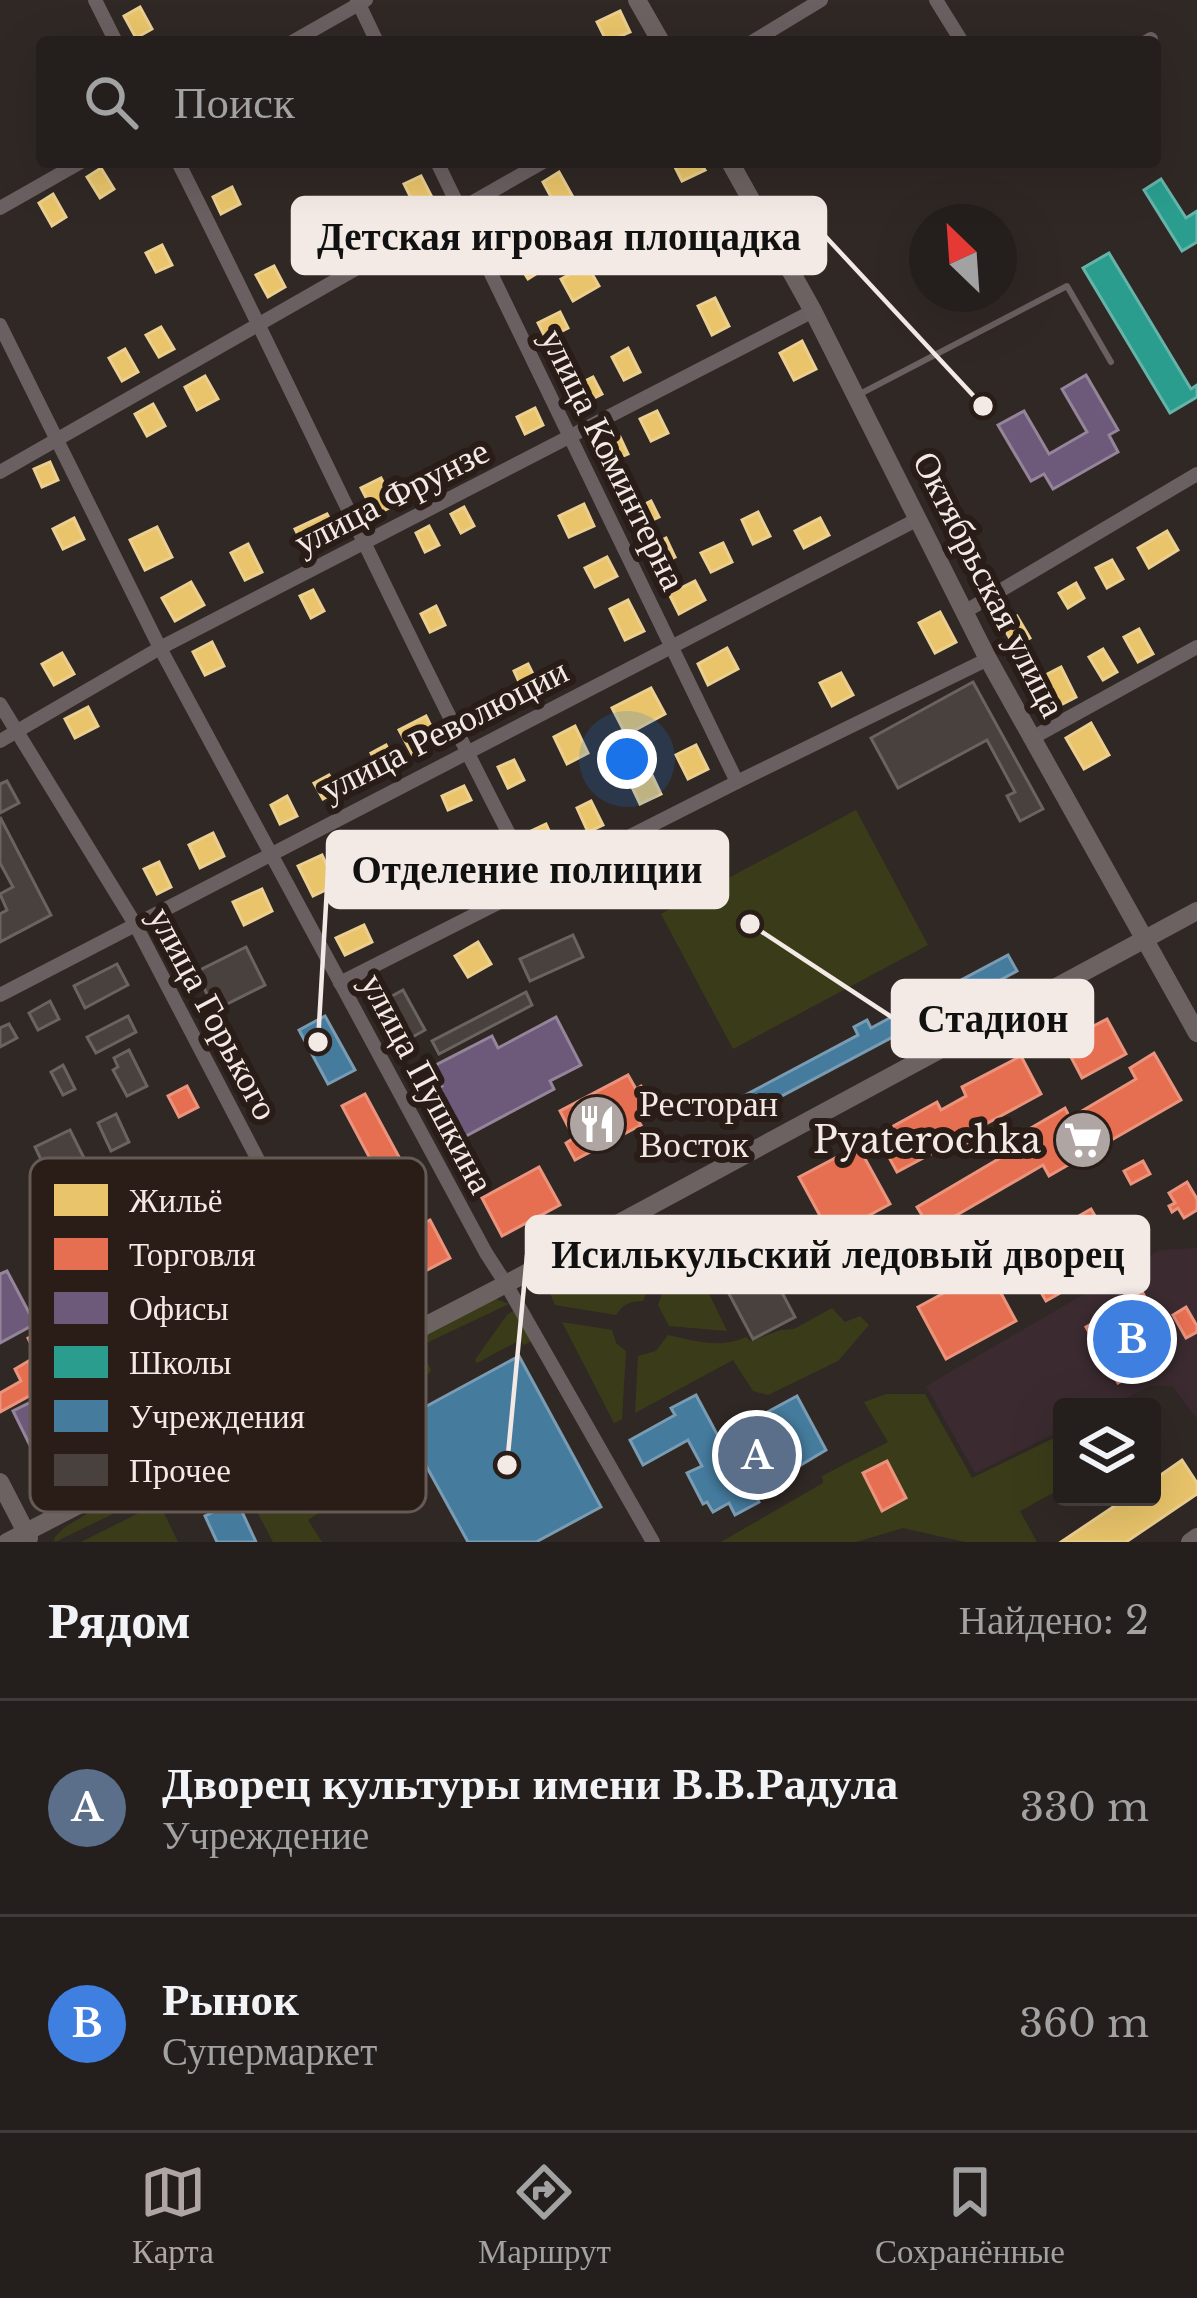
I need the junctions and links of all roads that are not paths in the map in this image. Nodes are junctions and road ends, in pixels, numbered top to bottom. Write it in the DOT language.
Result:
graph roads {
  1 [pos="95,0"];
  2 [pos="637,0"];
  3 [pos="820,0"];
  4 [pos="936,0"];
  5 [pos="360,1"];
  6 [pos="113,36"];
  7 [pos="302,36"];
  8 [pos="375,36"];
  9 [pos="658,36"];
  10 [pos="762,36"];
  11 [pos="958,36"];
  12 [pos="70,168"];
  13 [pos="181,168"];
  14 [pos="440,168"];
  15 [pos="532,168"];
  16 [pos="733,168"];
  17 [pos="0,208"];
  18 [pos="460,208"];
  19 [pos="813,310"];
  20 [pos="0,325"];
  21 [pos="260,326"];
  22 [pos="1112,362"];
  23 [pos="855,396"];
  24 [pos="570,437"];
  25 [pos="56,439"];
  26 [pos="0,472"];
  27 [pos="1197,474"];
  28 [pos="918,519"];
  29 [pos="362,544"];
  30 [pos="966,611"];
  31 [pos="672,645"];
  32 [pos="1197,647"];
  33 [pos="160,648"];
  34 [pos="988,659"];
  35 [pos="0,704"];
  36 [pos="16,733"];
  37 [pos="1032,738"];
  38 [pos="0,741"];
  39 [pos="465,752"];
  40 [pos="737,782"];
  41 [pos="271,852"];
  42 [pos="535,884"];
  43 [pos="1197,911"];
  44 [pos="135,923"];
  45 [pos="1145,940"];
  46 [pos="340,983"];
  47 [pos="0,995"];
  48 [pos="1197,1033"];
  49 [pos="257,1158"];
  50 [pos="506,1284"];
  51 [pos="426,1326"];
  52 [pos="0,1482"];
  53 [pos="73,1512"];
  54 [pos="29,1537"];
  55 [pos="7,1542"];
  56 [pos="653,1542"];
  1 -- 6 [label="street"];
  2 -- 9 [label="street"];
  3 -- 10 [label="street"];
  4 -- 11 [label="street"];
  5 -- 7 [label="street"];
  5 -- 8 [label="street"];
  12 -- 17 [label="street"];
  13 -- 21 [label="street"];
  14 -- 18 [label="street, улица Коминтерна"];
  15 -- 18 [label="street"];
  16 -- 19 [label="street, Октябрьская улица"];
  18 -- 21 [label="street"];
  18 -- 24 [label="street, улица Коминтерна"];
  19 -- 23 [label="street, Октябрьская улица"];
  19 -- 24 [label="street, улица Фрунзе"];
  20 -- 25 [label="street, улица Пушкина"];
  21 -- 25 [label="street"];
  21 -- 29 [label="street"];
  22 -- 23 [label="lane"];
  23 -- 28 [label="street, Октябрьская улица"];
  24 -- 29 [label="street, улица Фрунзе"];
  24 -- 31 [label="street, улица Коминтерна"];
  25 -- 26 [label="street"];
  25 -- 33 [label="street, улица Пушкина"];
  27 -- 30 [label="street"];
  28 -- 30 [label="street, Октябрьская улица"];
  28 -- 31 [label="street, улица Революции"];
  29 -- 33 [label="street, улица Фрунзе"];
  29 -- 39 [label="street"];
  30 -- 34 [label="street, Октябрьская улица"];
  31 -- 39 [label="street, улица Революции"];
  31 -- 40 [label="street, улица Коминтерна"];
  32 -- 37 [label="street"];
  33 -- 36 [label="street, улица Фрунзе"];
  33 -- 41 [label="street, улица Пушкина"];
  34 -- 37 [label="street, Октябрьская улица"];
  34 -- 40 [label="street"];
  35 -- 36 [label="street, улица Горького"];
  36 -- 38 [label="street, улица Фрунзе"];
  36 -- 44 [label="street, улица Горького"];
  37 -- 45 [label="street, Октябрьская улица"];
  39 -- 41 [label="street, улица Революции"];
  39 -- 42 [label="street"];
  40 -- 42 [label="street"];
  41 -- 44 [label="street, улица Революции"];
  41 -- 46 [label="street, улица Пушкина"];
  42 -- 46 [label="street"];
  43 -- 45 [label="street"];
  44 -- 47 [label="street, улица Революции"];
  44 -- 49 [label="street, улица Горького"];
  45 -- 48 [label="street, Октябрьская улица"];
  45 -- 50 [label="street"];
  46 -- 50 [label="street, улица Пушкина"];
  50 -- 51 [label="street"];
  50 -- 56 [label="street, улица Пушкина"];
  52 -- 54 [label="street"];
  53 -- 54 [label="street"];
  54 -- 55 [label="street"];
}
